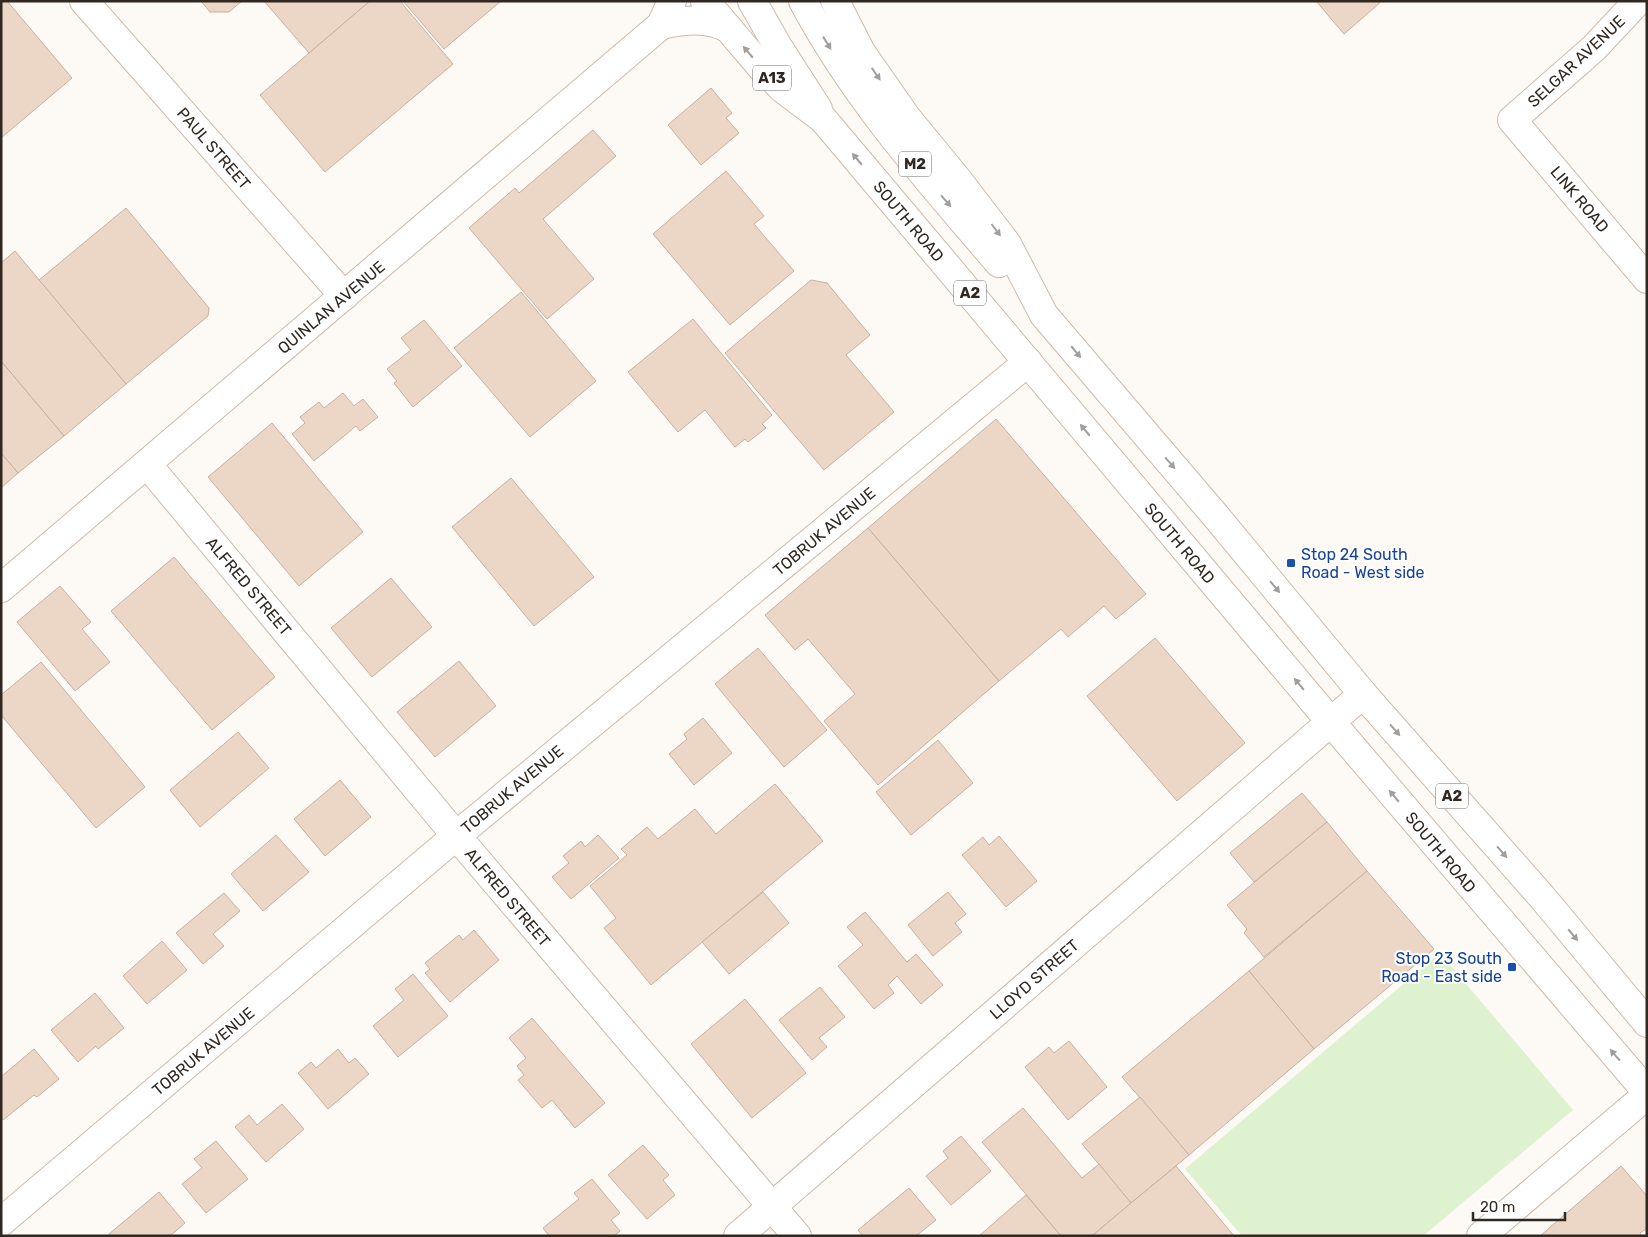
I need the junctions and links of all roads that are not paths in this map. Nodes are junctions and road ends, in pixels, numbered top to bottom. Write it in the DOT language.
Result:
graph roads {
  1 [pos="84,1"];
  2 [pos="705,1"];
  3 [pos="752,1"];
  4 [pos="803,1"];
  5 [pos="835,1"];
  6 [pos="1638,1"];
  7 [pos="667,13"];
  8 [pos="729,30"];
  9 [pos="823,119"];
  10 [pos="1512,120"];
  11 [pos="1647,279"];
  12 [pos="344,296"];
  13 [pos="1044,315"];
  14 [pos="1028,362"];
  15 [pos="147,464"];
  16 [pos="1,588"];
  17 [pos="1363,694"];
  18 [pos="1330,721"];
  19 [pos="456,836"];
  20 [pos="1647,1023"];
  21 [pos="1647,1094"];
  22 [pos="772,1207"];
  23 [pos="1,1222"];
  24 [pos="738,1236"];
  25 [pos="797,1236"];
  26 [pos="1481,1236"];
  1 -- 12 [label="main road, PAUL STREET"];
  2 -- 8 [label="main road, SOUTH ROAD / A13"];
  3 -- 9 [label="main road"];
  4 -- 13 [label="main road, M2, one-way"];
  5 -- 13 [label="main road, one-way"];
  6 -- 10 [label="main road, SELGAR AVENUE"];
  7 -- 8 [label="main road, QUINLAN AVENUE"];
  7 -- 12 [label="main road, QUINLAN AVENUE"];
  9 -- 8 [label="main road, SOUTH ROAD / A13, one-way"];
  14 -- 9 [label="main road, SOUTH ROAD / A2, one-way"];
  10 -- 11 [label="main road, LINK ROAD"];
  12 -- 15 [label="main road, QUINLAN AVENUE"];
  13 -- 17 [label="main road, A2, one-way"];
  18 -- 14 [label="main road, SOUTH ROAD / A2, one-way"];
  14 -- 19 [label="main road, TOBRUK AVENUE"];
  15 -- 16 [label="main road, QUINLAN AVENUE"];
  15 -- 19 [label="main road, ALFRED STREET"];
  17 -- 18 [label="main road, LLOYD STREET"];
  17 -- 20 [label="main road, A2, one-way"];
  21 -- 18 [label="main road, SOUTH ROAD / A2, one-way"];
  18 -- 22 [label="main road, LLOYD STREET"];
  19 -- 22 [label="main road, ALFRED STREET"];
  19 -- 23 [label="main road, TOBRUK AVENUE"];
  21 -- 26 [label="main road"];
  22 -- 24 [label="main road, LLOYD STREET"];
  22 -- 25 [label="main road, ALFRED STREET"];
}
